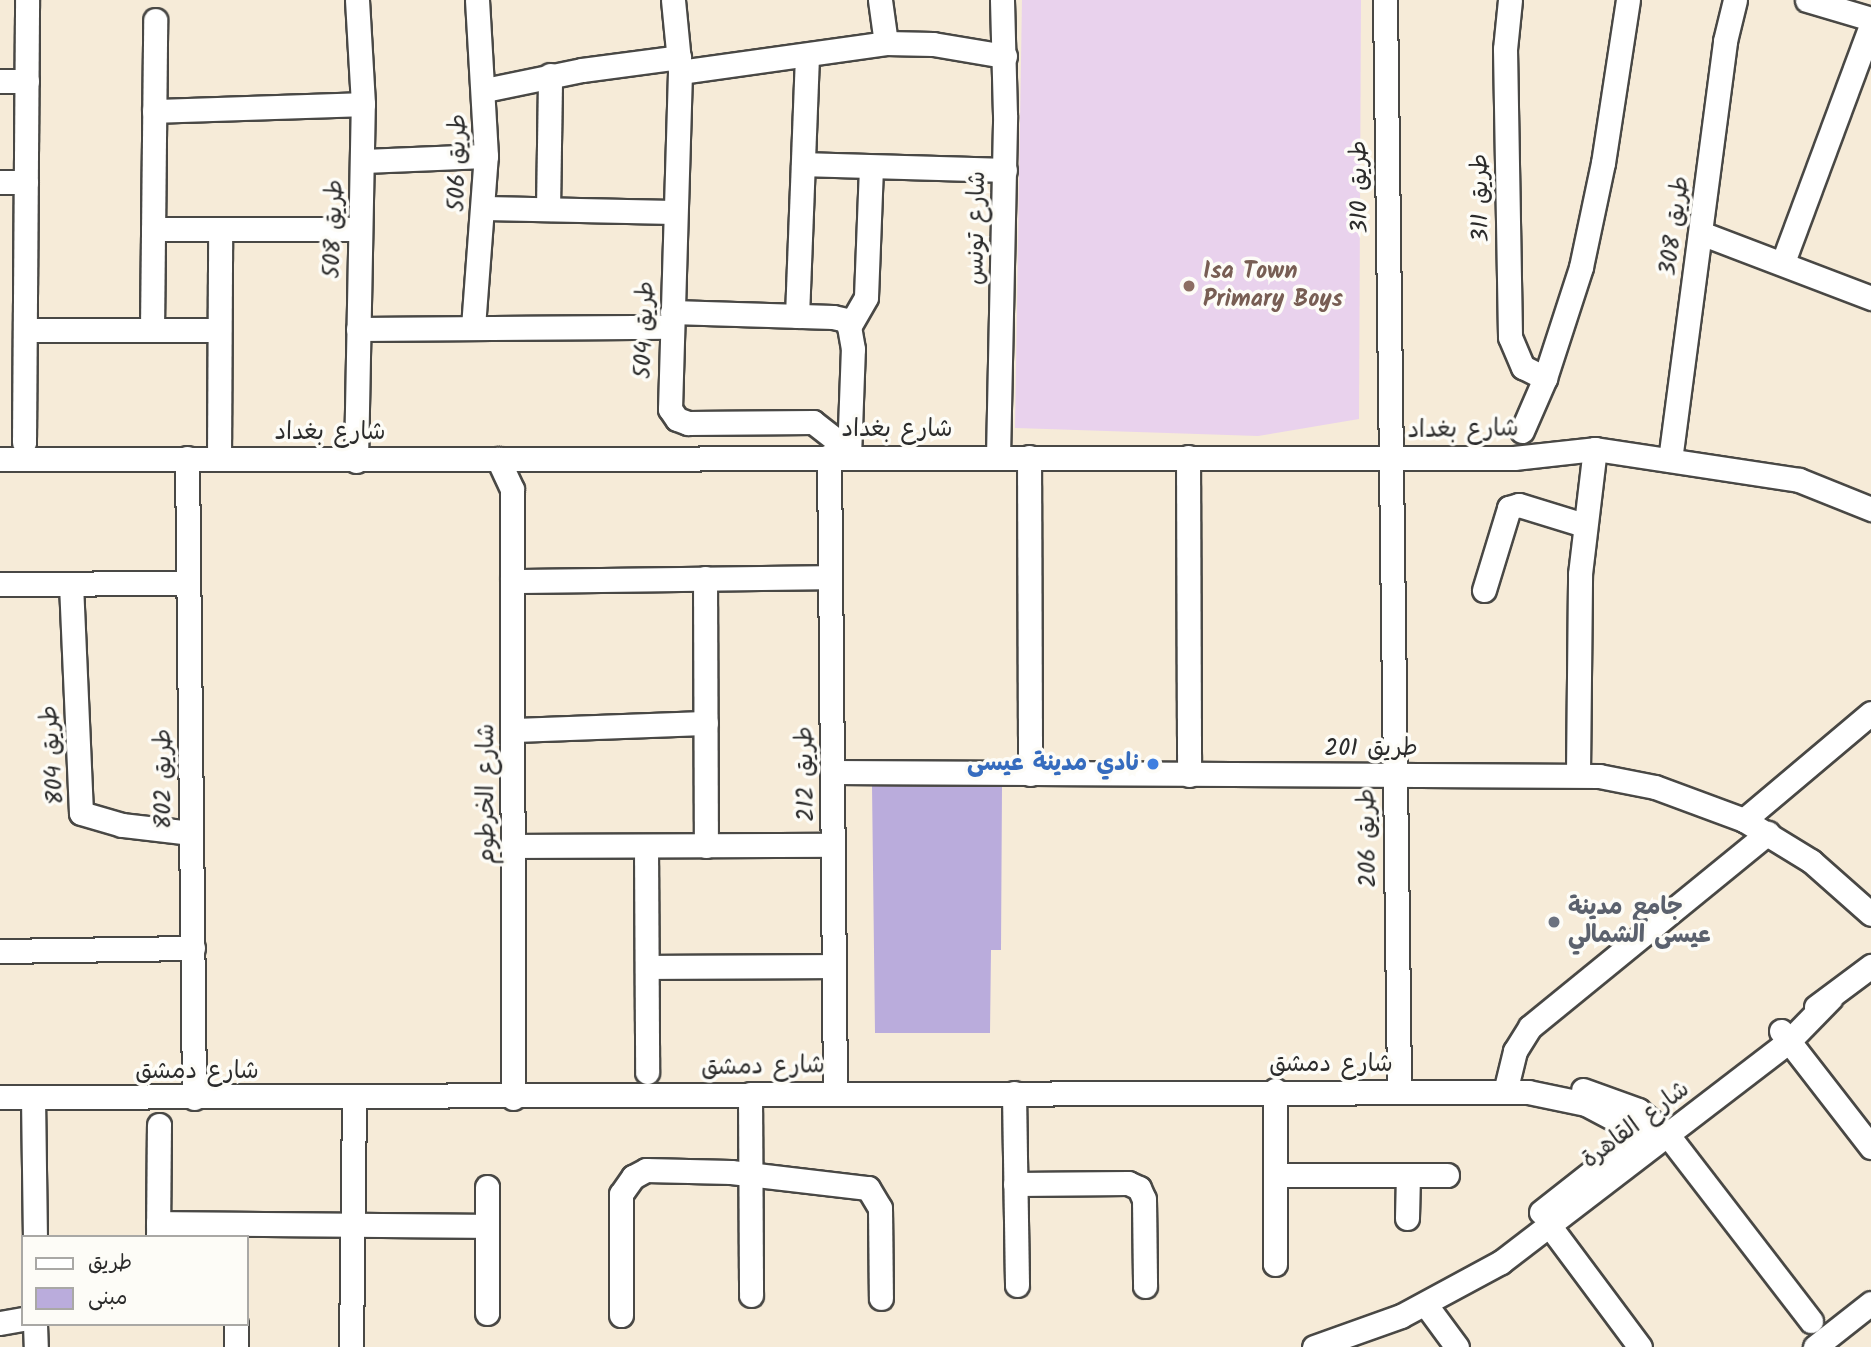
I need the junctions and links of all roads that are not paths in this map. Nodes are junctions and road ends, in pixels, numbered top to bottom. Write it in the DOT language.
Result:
graph roads {
  1 [pos="27,0"];
  2 [pos="357,0"];
  3 [pos="477,0"];
  4 [pos="673,0"];
  5 [pos="880,0"];
  6 [pos="1002,0"];
  7 [pos="1385,0"];
  8 [pos="1510,0"];
  9 [pos="1628,0"];
  10 [pos="1735,0"];
  11 [pos="1807,0"];
  12 [pos="1871,19"];
  13 [pos="155,20"];
  14 [pos="1871,25"];
  15 [pos="886,43"];
  16 [pos="807,55"];
  17 [pos="1005,56"];
  18 [pos="680,65"];
  19 [pos="550,75"];
  20 [pos="0,81"];
  21 [pos="27,81"];
  22 [pos="485,90"];
  23 [pos="363,104"];
  24 [pos="154,111"];
  25 [pos="486,156"];
  26 [pos="363,161"];
  27 [pos="803,164"];
  28 [pos="872,167"];
  29 [pos="1004,170"];
  30 [pos="0,182"];
  31 [pos="26,182"];
  32 [pos="485,208"];
  33 [pos="548,209"];
  34 [pos="674,212"];
  35 [pos="153,229"];
  36 [pos="220,229"];
  37 [pos="360,229"];
  38 [pos="1701,233"];
  39 [pos="1783,262"];
  40 [pos="1871,298"];
  41 [pos="797,316"];
  42 [pos="671,320"];
  43 [pos="850,321"];
  44 [pos="473,327"];
  45 [pos="358,329"];
  46 [pos="25,330"];
  47 [pos="152,330"];
  48 [pos="219,330"];
  49 [pos="1545,378"];
  50 [pos="1522,431"];
  51 [pos="24,442"];
  52 [pos="1595,449"];
  53 [pos="843,454"];
  54 [pos="998,457"];
  55 [pos="1029,457"];
  56 [pos="1188,457"];
  57 [pos="1391,457"];
  58 [pos="187,458"];
  59 [pos="219,458"];
  60 [pos="530,458"];
  61 [pos="0,459"];
  62 [pos="498,459"];
  63 [pos="1670,460"];
  64 [pos="356,461"];
  65 [pos="1791,480"];
  66 [pos="512,489"];
  67 [pos="1871,509"];
  68 [pos="1871,523"];
  69 [pos="1584,525"];
  70 [pos="830,576"];
  71 [pos="705,578"];
  72 [pos="512,581"];
  73 [pos="188,583"];
  74 [pos="0,584"];
  75 [pos="71,584"];
  76 [pos="1484,590"];
  77 [pos="1871,713"];
  78 [pos="706,723"];
  79 [pos="513,730"];
  80 [pos="832,772"];
  81 [pos="1030,774"];
  82 [pos="1578,774"];
  83 [pos="1189,775"];
  84 [pos="1393,775"];
  85 [pos="1744,820"];
  86 [pos="191,833"];
  87 [pos="1768,833"];
  88 [pos="833,845"];
  89 [pos="514,846"];
  90 [pos="646,846"];
  91 [pos="706,846"];
  92 [pos="1871,914"];
  93 [pos="193,948"];
  94 [pos="0,951"];
  95 [pos="834,966"];
  96 [pos="647,967"];
  97 [pos="1871,967"];
  98 [pos="1785,1036"];
  99 [pos="647,1072"];
  100 [pos="1275,1090"];
  101 [pos="1398,1091"];
  102 [pos="835,1092"];
  103 [pos="1516,1092"];
  104 [pos="1014,1093"];
  105 [pos="750,1094"];
  106 [pos="0,1097"];
  107 [pos="33,1097"];
  108 [pos="194,1098"];
  109 [pos="513,1098"];
  110 [pos="354,1099"];
  111 [pos="1586,1104"];
  112 [pos="159,1125"];
  113 [pos="1652,1135"];
  114 [pos="1871,1147"];
  115 [pos="1607,1158"];
  116 [pos="1276,1175"];
  117 [pos="1408,1175"];
  118 [pos="1447,1175"];
  119 [pos="751,1177"];
  120 [pos="1015,1184"];
  121 [pos="487,1187"];
  122 [pos="1407,1218"];
  123 [pos="352,1225"];
  124 [pos="1549,1225"];
  125 [pos="487,1226"];
  126 [pos="158,1230"];
  127 [pos="235,1230"];
  128 [pos="35,1235"];
  129 [pos="1275,1264"];
  130 [pos="1464,1282"];
  131 [pos="1017,1285"];
  132 [pos="1145,1286"];
  133 [pos="751,1294"];
  134 [pos="881,1298"];
  135 [pos="1871,1303"];
  136 [pos="1426,1305"];
  137 [pos="486,1313"];
  138 [pos="621,1315"];
  139 [pos="21,1319"];
  140 [pos="1811,1321"];
  141 [pos="0,1323"];
  142 [pos="36,1326"];
  143 [pos="236,1326"];
  144 [pos="1327,1345"];
  145 [pos="37,1347"];
  146 [pos="236,1347"];
  147 [pos="351,1347"];
  148 [pos="1457,1347"];
  149 [pos="1640,1347"];
  150 [pos="1815,1347"];
  1 -- 21 [label="street"];
  2 -- 23 [label="street, طريق 508"];
  3 -- 22 [label="street, طريق 506"];
  4 -- 18 [label="street"];
  5 -- 15 [label="street"];
  6 -- 17 [label="street, شارع تونس"];
  7 -- 57 [label="street, طريق 310"];
  8 -- 49 [label="street, طريق 311"];
  9 -- 49 [label="street"];
  10 -- 38 [label="street, طريق 308"];
  11 -- 12 [label="street"];
  13 -- 24 [label="street"];
  14 -- 39 [label="street"];
  15 -- 16 [label="street"];
  15 -- 17 [label="street"];
  16 -- 18 [label="street"];
  16 -- 27 [label="street"];
  17 -- 29 [label="street, شارع تونس"];
  18 -- 19 [label="street"];
  18 -- 34 [label="street, طريق 504"];
  19 -- 22 [label="street"];
  19 -- 33 [label="street"];
  20 -- 21 [label="street"];
  21 -- 31 [label="street"];
  22 -- 25 [label="street, طريق 506"];
  23 -- 24 [label="street"];
  23 -- 26 [label="street, طريق 508"];
  24 -- 35 [label="street"];
  25 -- 26 [label="street"];
  25 -- 32 [label="street, طريق 506"];
  26 -- 37 [label="street, طريق 508"];
  27 -- 28 [label="street"];
  27 -- 41 [label="street"];
  28 -- 29 [label="street"];
  28 -- 43 [label="street"];
  29 -- 54 [label="street, شارع تونس"];
  30 -- 31 [label="street"];
  31 -- 46 [label="street"];
  32 -- 33 [label="street"];
  32 -- 44 [label="street, طريق 506"];
  33 -- 34 [label="street"];
  34 -- 42 [label="street, طريق 504"];
  35 -- 36 [label="street"];
  35 -- 47 [label="street"];
  36 -- 37 [label="street"];
  36 -- 48 [label="street"];
  37 -- 45 [label="street, طريق 508"];
  38 -- 39 [label="street"];
  38 -- 63 [label="street, طريق 308"];
  39 -- 40 [label="street"];
  41 -- 42 [label="street"];
  41 -- 43 [label="street"];
  42 -- 44 [label="street"];
  42 -- 53 [label="street, طريق 504"];
  43 -- 53 [label="street, طريق 212"];
  44 -- 45 [label="street"];
  45 -- 64 [label="street, طريق 508"];
  46 -- 47 [label="street"];
  46 -- 51 [label="street"];
  47 -- 48 [label="street"];
  48 -- 59 [label="street"];
  49 -- 50 [label="street"];
  52 -- 57 [label="street, شارع بغداد"];
  52 -- 63 [label="street, شارع بغداد"];
  52 -- 69 [label="street"];
  53 -- 54 [label="street, شارع بغداد"];
  53 -- 60 [label="street, شارع بغداد"];
  53 -- 70 [label="street, طريق 212"];
  54 -- 55 [label="street, شارع بغداد"];
  55 -- 56 [label="street, شارع بغداد"];
  55 -- 81 [label="street"];
  56 -- 57 [label="street, شارع بغداد"];
  56 -- 83 [label="street"];
  57 -- 84 [label="street, طريق 206"];
  58 -- 59 [label="street, شارع بغداد"];
  58 -- 61 [label="street, شارع بغداد"];
  58 -- 73 [label="street, طريق 802"];
  59 -- 64 [label="street, شارع بغداد"];
  60 -- 62 [label="street, شارع بغداد"];
  60 -- 66 [label="street"];
  62 -- 64 [label="street, شارع بغداد"];
  62 -- 66 [label="street, شارع الخرطوم"];
  63 -- 65 [label="street, شارع بغداد"];
  65 -- 67 [label="street, شارع بغداد"];
  65 -- 68 [label="street, شارع بغداد"];
  66 -- 72 [label="street, شارع الخرطوم"];
  69 -- 76 [label="street"];
  69 -- 82 [label="street"];
  70 -- 71 [label="street"];
  70 -- 80 [label="street, طريق 212"];
  71 -- 72 [label="street"];
  71 -- 78 [label="street"];
  72 -- 79 [label="street, شارع الخرطوم"];
  73 -- 75 [label="street"];
  73 -- 86 [label="street, طريق 802"];
  74 -- 75 [label="street"];
  75 -- 86 [label="street, طريق 804"];
  77 -- 85 [label="street"];
  78 -- 79 [label="street"];
  78 -- 91 [label="street"];
  79 -- 89 [label="street, شارع الخرطوم"];
  80 -- 81 [label="street, طريق 201"];
  80 -- 88 [label="street, طريق 212"];
  81 -- 83 [label="street, طريق 201"];
  82 -- 84 [label="street, طريق 201"];
  82 -- 85 [label="street, طريق 201"];
  83 -- 84 [label="street, طريق 201"];
  84 -- 101 [label="street, طريق 206"];
  85 -- 87 [label="street, طريق 201"];
  86 -- 93 [label="street, طريق 802"];
  87 -- 92 [label="street, طريق 201"];
  87 -- 103 [label="street"];
  88 -- 91 [label="street"];
  88 -- 95 [label="street, طريق 212"];
  89 -- 90 [label="street"];
  89 -- 109 [label="street, شارع الخرطوم"];
  90 -- 91 [label="street"];
  90 -- 96 [label="street"];
  93 -- 94 [label="street"];
  93 -- 108 [label="street, طريق 802"];
  95 -- 96 [label="street"];
  95 -- 102 [label="street, طريق 212"];
  96 -- 99 [label="street"];
  97 -- 98 [label="street, شارع القاهرة"];
  98 -- 113 [label="street, شارع القاهرة"];
  98 -- 114 [label="street"];
  100 -- 101 [label="street, شارع دمشق"];
  100 -- 104 [label="street, شارع دمشق"];
  100 -- 116 [label="street"];
  101 -- 103 [label="street, شارع دمشق"];
  102 -- 104 [label="street, شارع دمشق"];
  102 -- 105 [label="street, شارع دمشق"];
  103 -- 111 [label="street, شارع دمشق"];
  103 -- 113 [label="street, شارع دمشق"];
  104 -- 120 [label="street"];
  105 -- 109 [label="street, شارع دمشق"];
  105 -- 119 [label="street"];
  106 -- 107 [label="street, شارع دمشق"];
  107 -- 108 [label="street, شارع دمشق"];
  107 -- 128 [label="street"];
  108 -- 110 [label="street, شارع دمشق"];
  109 -- 110 [label="street, شارع دمشق"];
  110 -- 123 [label="street"];
  111 -- 113 [label="street, شارع دمشق"];
  111 -- 115 [label="street"];
  112 -- 126 [label="street"];
  113 -- 115 [label="street, شارع القاهرة"];
  113 -- 124 [label="street, شارع القاهرة"];
  113 -- 140 [label="street"];
  115 -- 130 [label="street, شارع القاهرة"];
  116 -- 117 [label="street"];
  116 -- 129 [label="street"];
  117 -- 118 [label="street"];
  117 -- 122 [label="street"];
  119 -- 133 [label="street"];
  119 -- 134 [label="street"];
  119 -- 138 [label="street"];
  120 -- 131 [label="street"];
  120 -- 132 [label="street"];
  121 -- 125 [label="street"];
  123 -- 125 [label="street"];
  123 -- 127 [label="street"];
  123 -- 147 [label="street"];
  124 -- 130 [label="street, شارع القاهرة"];
  124 -- 149 [label="street"];
  125 -- 137 [label="street"];
  126 -- 127 [label="street"];
  130 -- 136 [label="street, شارع القاهرة"];
  135 -- 150 [label="street"];
  136 -- 144 [label="street, شارع القاهرة"];
  136 -- 148 [label="street"];
  139 -- 141 [label="street"];
  142 -- 145 [label="street"];
  143 -- 146 [label="street"];
}
